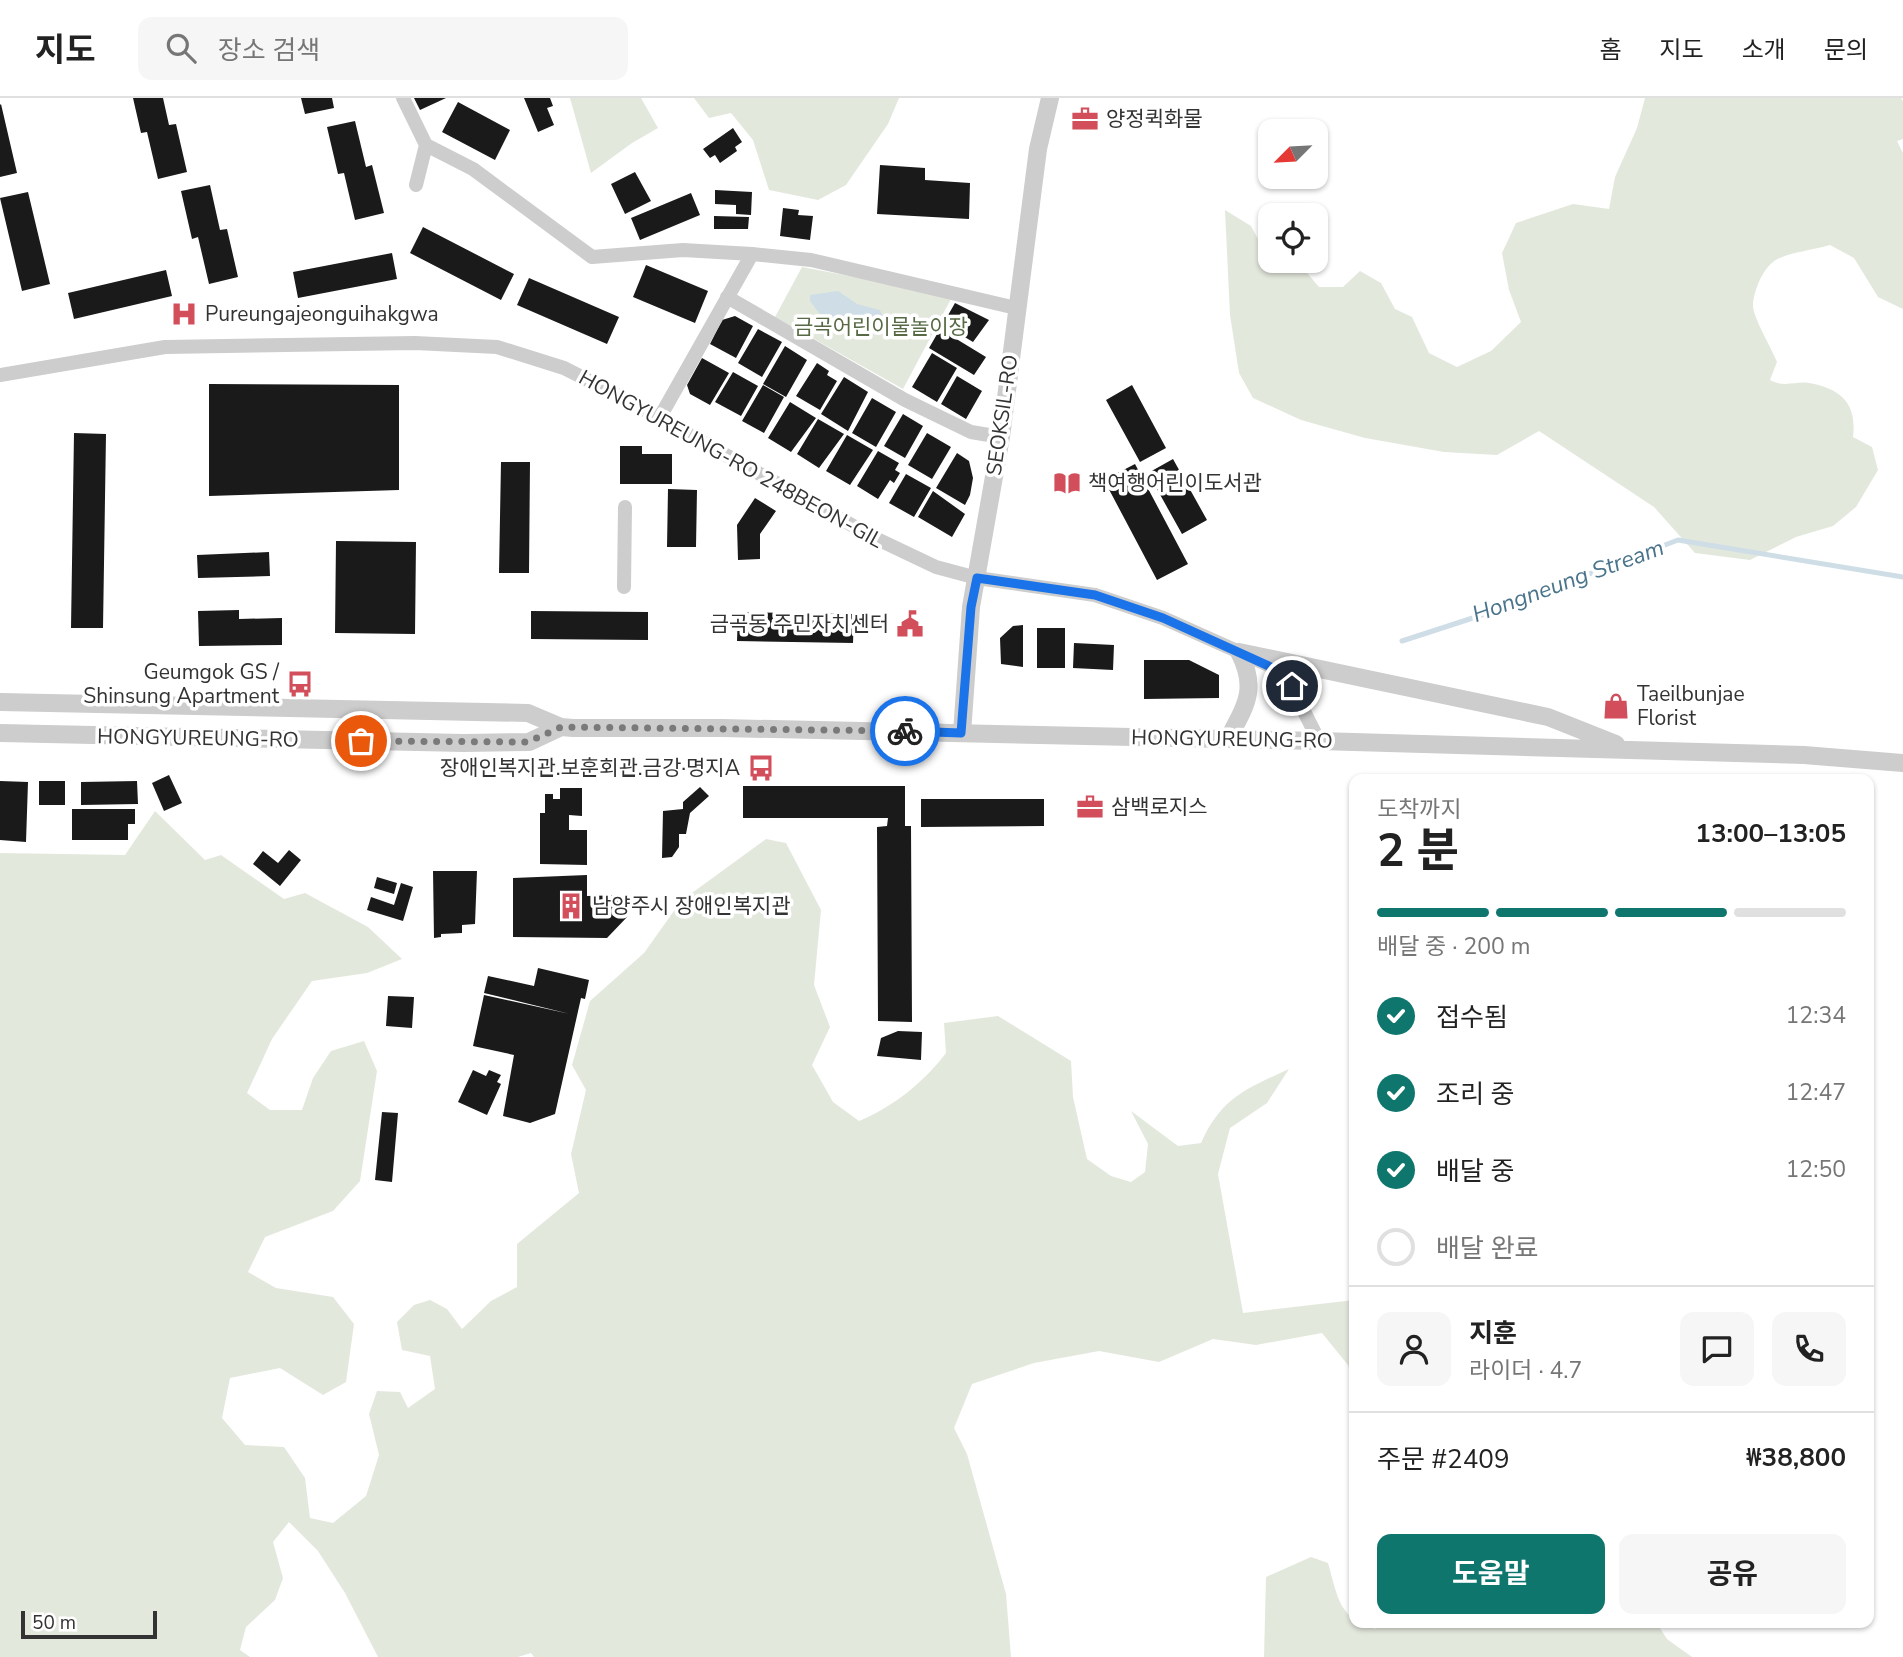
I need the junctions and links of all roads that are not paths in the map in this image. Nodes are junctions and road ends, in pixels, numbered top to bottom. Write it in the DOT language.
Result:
graph roads {
  1 [pos="403,98"];
  2 [pos="1050,98"];
  3 [pos="426,145"];
  4 [pos="416,185"];
  5 [pos="752,254"];
  6 [pos="727,297"];
  7 [pos="1016,308"];
  8 [pos="0,375"];
  9 [pos="660,417"];
  10 [pos="1001,438"];
  11 [pos="625,507"];
  12 [pos="977,578"];
  13 [pos="624,587"];
  14 [pos="1239,652"];
  15 [pos="0,702"];
  16 [pos="561,727"];
  17 [pos="0,733"];
  18 [pos="961,733"];
  19 [pos="1228,739"];
  20 [pos="1319,741"];
  21 [pos="1629,750"];
  22 [pos="1903,763"];
  1 -- 3 [label="street"];
  2 -- 7 [label="street, SEOKSIL-RO"];
  3 -- 4 [label="street"];
  3 -- 5 [label="street"];
  5 -- 6 [label="street"];
  5 -- 7 [label="street"];
  6 -- 9 [label="street"];
  6 -- 10 [label="street"];
  7 -- 10 [label="street, SEOKSIL-RO"];
  8 -- 9 [label="street, HONGYUREUNG-RO 248BEON-GIL"];
  9 -- 12 [label="street, HONGYUREUNG-RO 248BEON-GIL"];
  10 -- 12 [label="street, SEOKSIL-RO"];
  11 -- 13 [label="street"];
  12 -- 14 [label="street, HONGYUREUNG-RO 248BEON-GIL"];
  12 -- 18 [label="street, SEOKSIL-RO"];
  14 -- 19 [label="street"];
  14 -- 20 [label="street, HONGYUREUNG-RO 248BEON-GIL"];
  14 -- 21 [label="street"];
  15 -- 16 [label="street, HONGYUREUNG-RO"];
  16 -- 17 [label="street, HONGYUREUNG-RO"];
  16 -- 18 [label="street, HONGYUREUNG-RO"];
  18 -- 19 [label="street, HONGYUREUNG-RO"];
  19 -- 20 [label="street, HONGYUREUNG-RO"];
  20 -- 21 [label="street, HONGYUREUNG-RO"];
  21 -- 22 [label="street, HONGYUREUNG-RO"];
}
